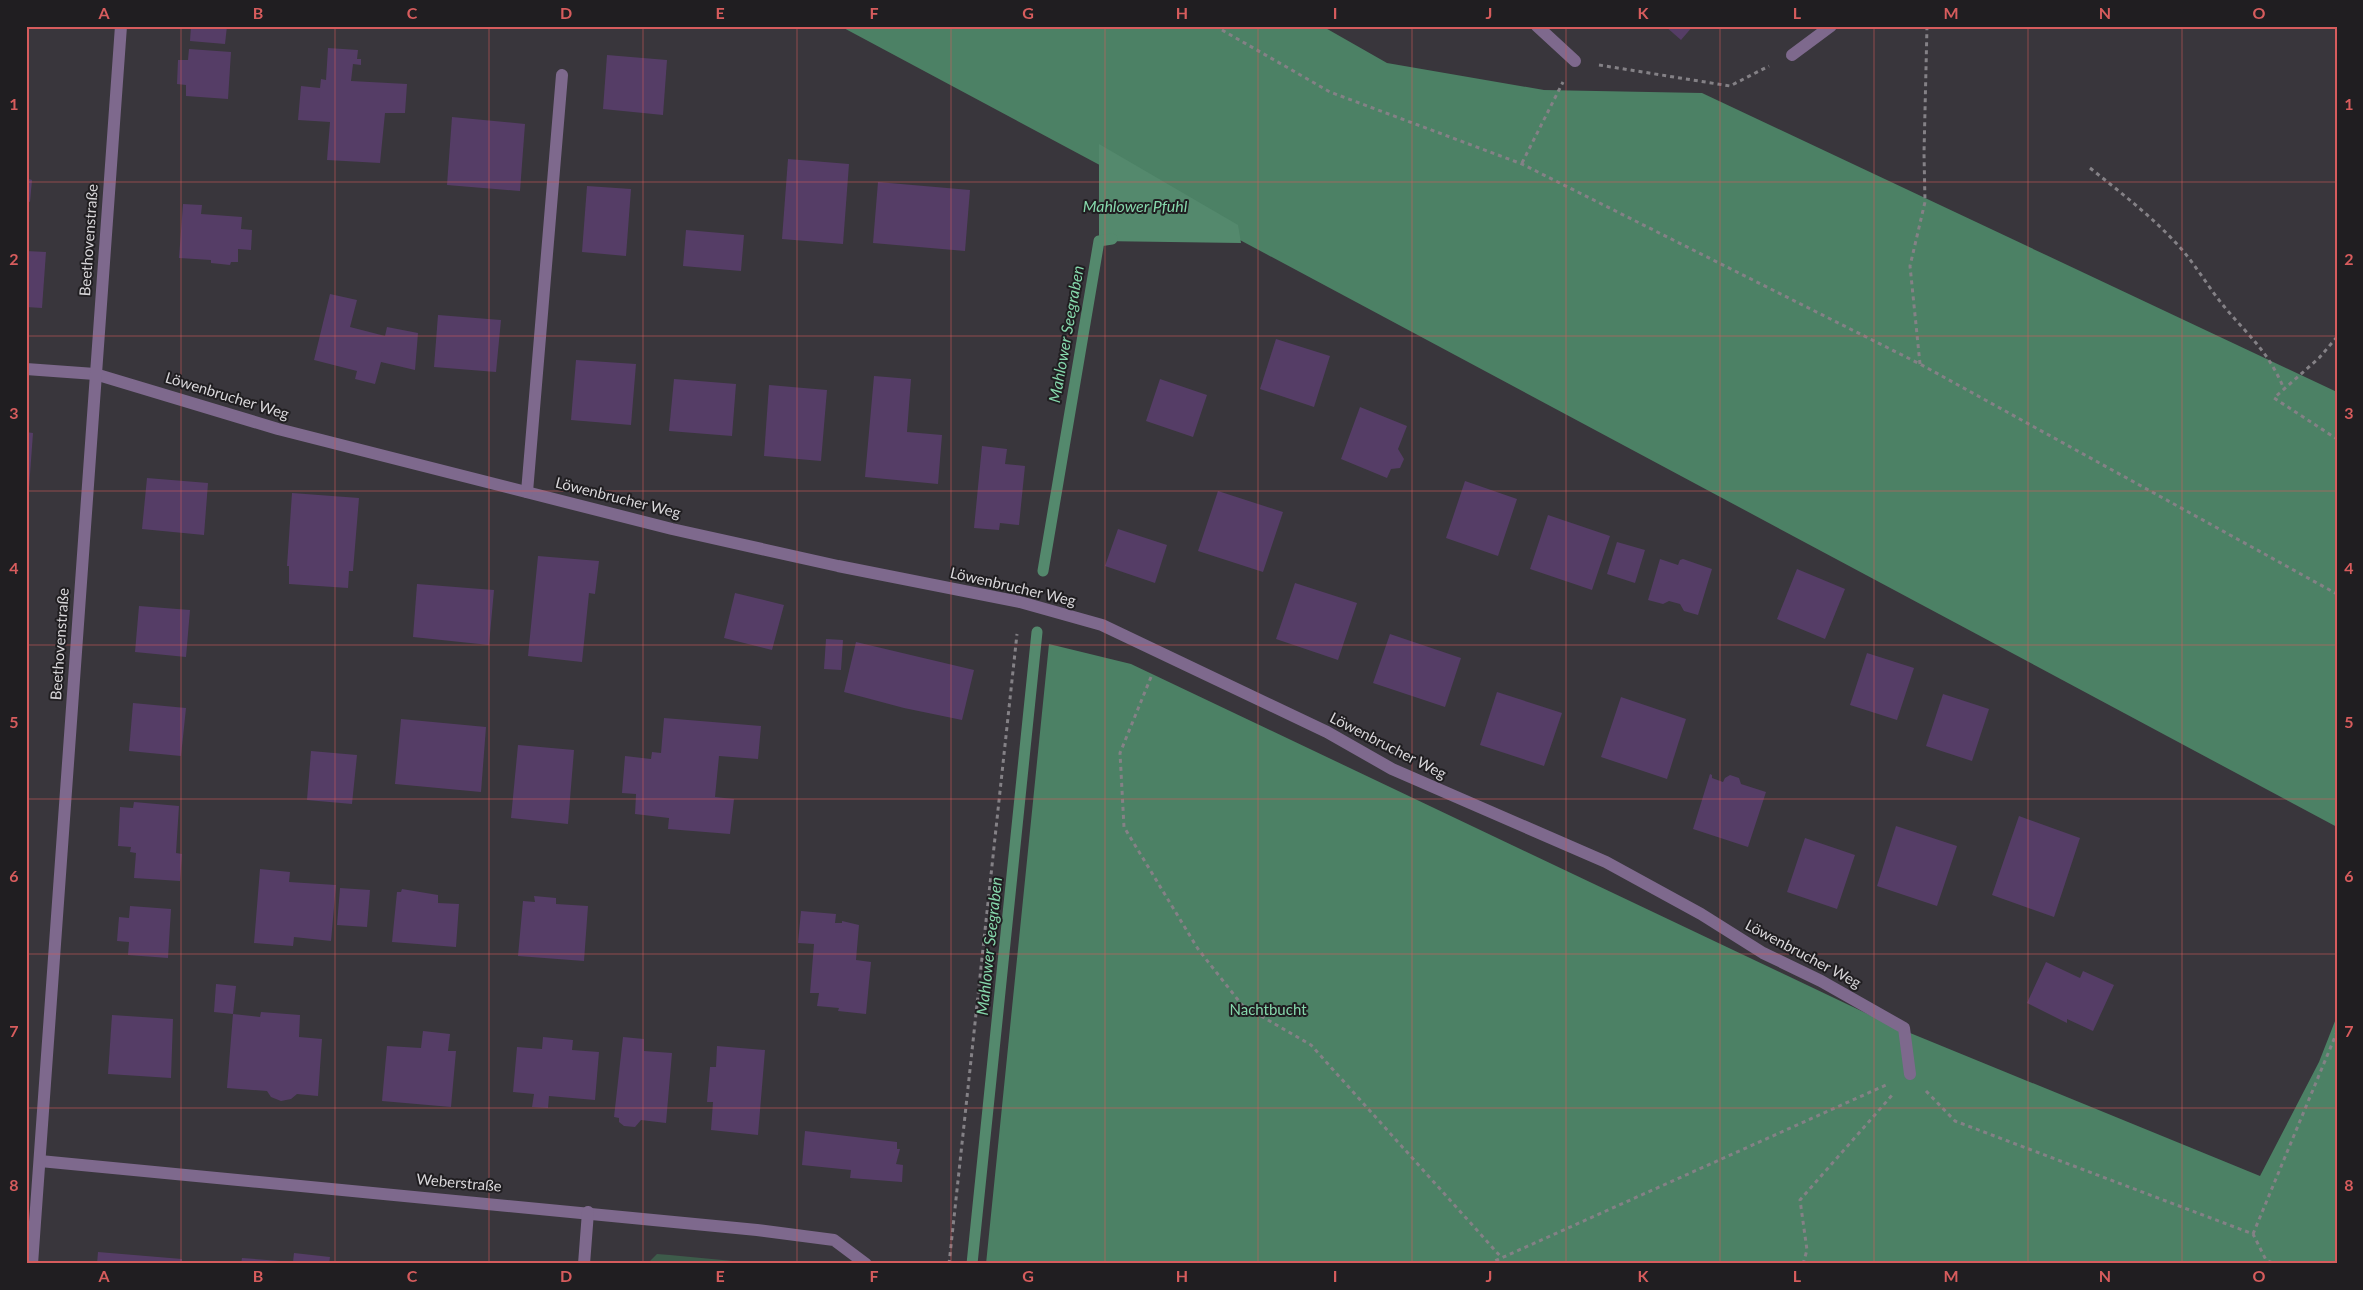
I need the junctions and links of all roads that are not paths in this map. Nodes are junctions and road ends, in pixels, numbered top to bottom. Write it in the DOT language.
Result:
graph roads {
  1 [pos="121,26"];
  2 [pos="1537,26"];
  3 [pos="1831,26"];
  4 [pos="1792,55"];
  5 [pos="1575,61"];
  6 [pos="562,75"];
  7 [pos="26,370"];
  8 [pos="95,374"];
  9 [pos="527,492"];
  10 [pos="1910,1074"];
  11 [pos="40,1161"];
  12 [pos="588,1212"];
  13 [pos="32,1264"];
  14 [pos="584,1264"];
  15 [pos="866,1264"];
  1 -- 8 [label="street, Beethovenstraße"];
  2 -- 5 [label="street"];
  3 -- 4 [label="street"];
  6 -- 9 [label="street"];
  7 -- 8 [label="street, Löwenbrucher Weg"];
  8 -- 9 [label="street, Löwenbrucher Weg"];
  8 -- 11 [label="street, Beethovenstraße"];
  9 -- 10 [label="street, Löwenbrucher Weg"];
  11 -- 12 [label="street, Weberstraße"];
  11 -- 13 [label="street, Beethovenstraße"];
  12 -- 14 [label="street"];
  12 -- 15 [label="street, Weberstraße"];
}
